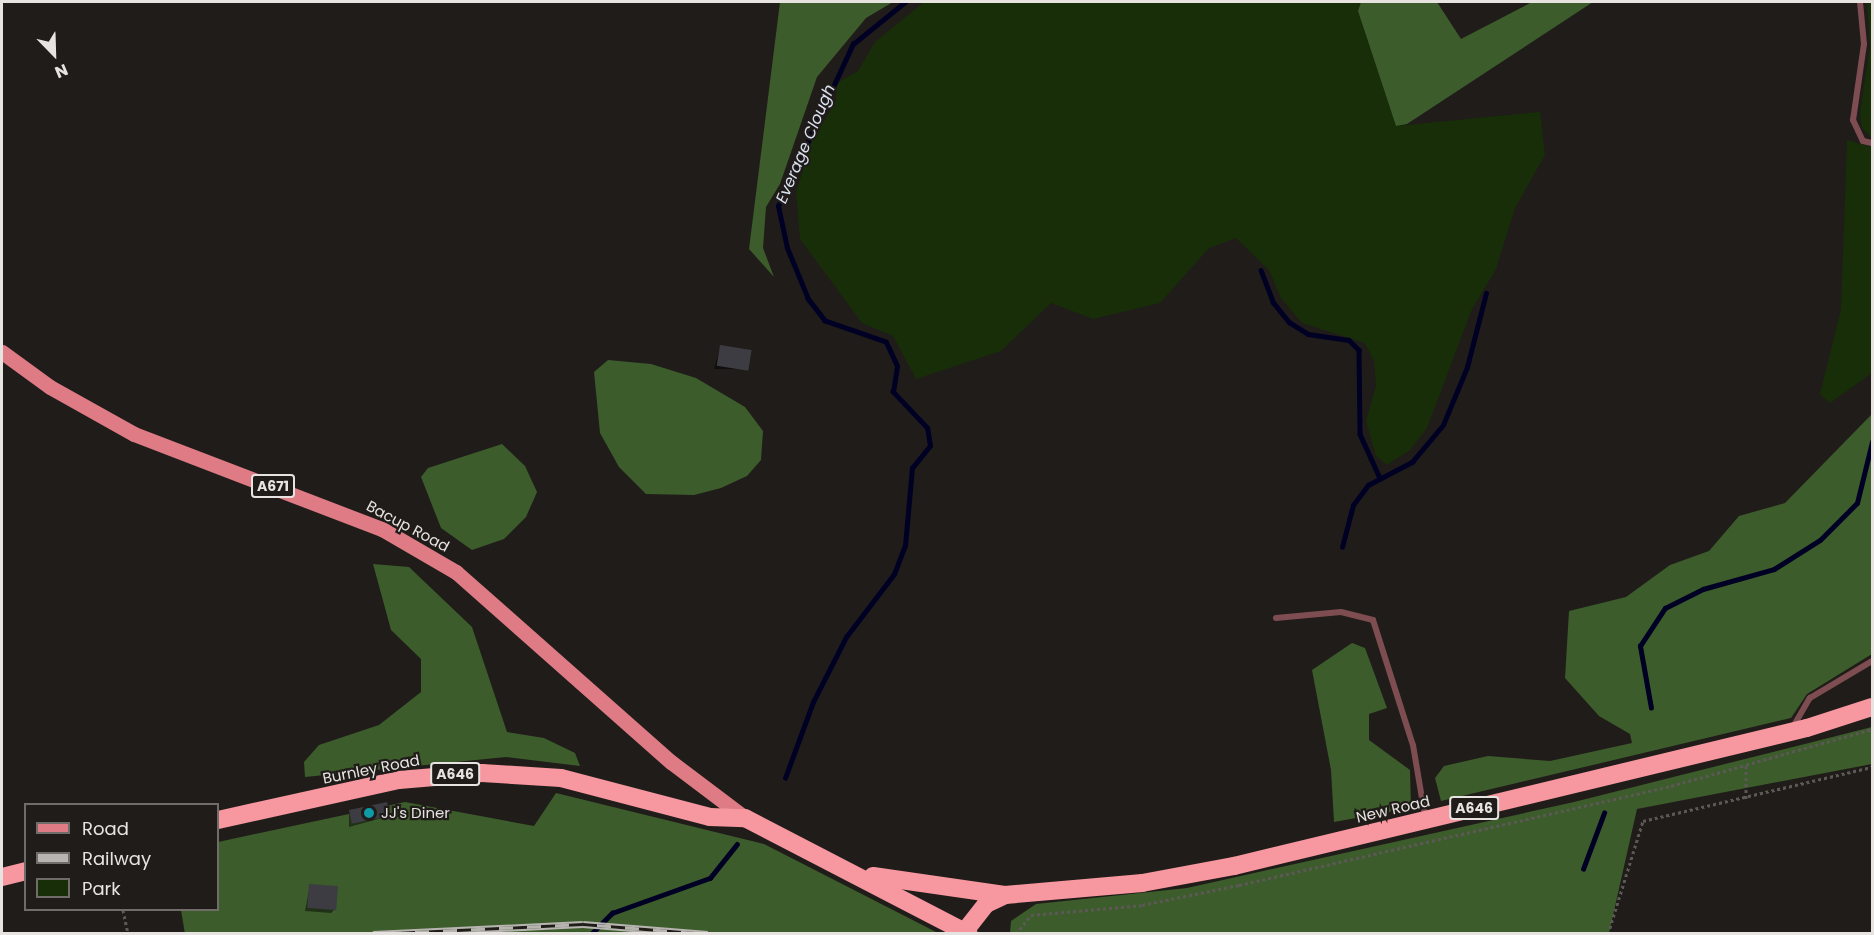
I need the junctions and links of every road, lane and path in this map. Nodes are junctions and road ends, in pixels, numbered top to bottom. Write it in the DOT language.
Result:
graph roads {
  1 [pos="1860,2"];
  2 [pos="1872,143"];
  3 [pos="2,352"];
  4 [pos="1276,618"];
  5 [pos="1872,660"];
  6 [pos="1872,707"];
  7 [pos="1872,729"];
  8 [pos="1790,732"];
  9 [pos="1746,743"];
  10 [pos="1746,765"];
  11 [pos="1872,767"];
  12 [pos="1746,799"];
  13 [pos="745,818"];
  14 [pos="219,820"];
  15 [pos="1425,820"];
  16 [pos="24,872"];
  17 [pos="856,873"];
  18 [pos="2,878"];
  19 [pos="1005,895"];
  20 [pos="123,911"];
  21 [pos="967,932"];
  22 [pos="128,933"];
  23 [pos="1016,933"];
  24 [pos="1608,933"];
  1 -- 2 [label="lane"];
  3 -- 13 [label="main road, Bacup Road / A671"];
  4 -- 15 [label="lane"];
  5 -- 8 [label="lane"];
  6 -- 8 [label="highway, New Road / A646"];
  7 -- 10 [label="path"];
  8 -- 9 [label="highway, New Road / A646"];
  9 -- 10 [label="path"];
  9 -- 15 [label="highway, New Road / A646"];
  10 -- 12 [label="path"];
  10 -- 23 [label="path"];
  11 -- 12 [label="path"];
  12 -- 24 [label="path"];
  13 -- 14 [label="highway, Burnley Road / A646"];
  13 -- 17 [label="highway"];
  15 -- 19 [label="highway, New Road / A646"];
  16 -- 18 [label="highway"];
  17 -- 19 [label="highway"];
  17 -- 21 [label="highway"];
  19 -- 21 [label="highway, New Road / A646"];
  20 -- 22 [label="path"];
}
